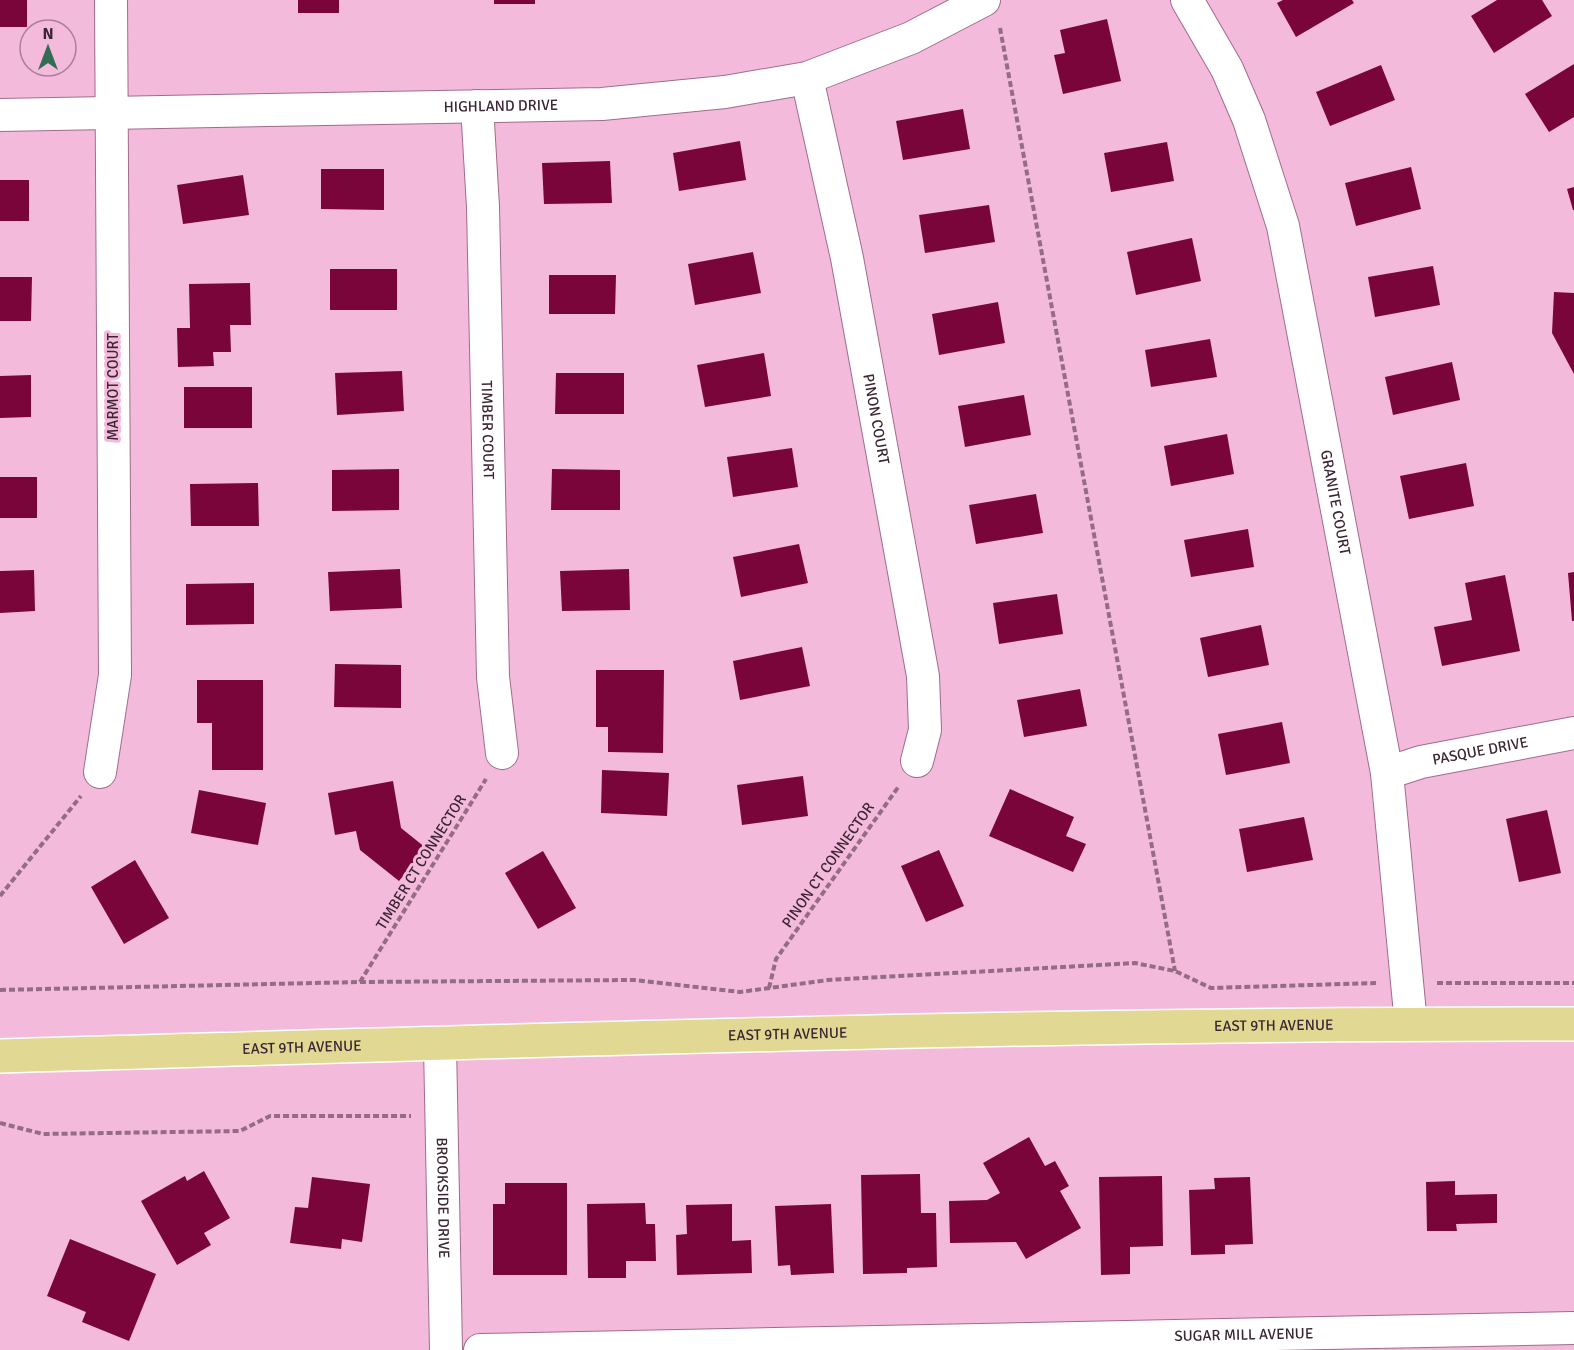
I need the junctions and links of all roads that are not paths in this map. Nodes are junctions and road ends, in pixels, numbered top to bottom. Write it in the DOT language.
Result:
graph roads {
  1 [pos="111,0"];
  2 [pos="1187,0"];
  3 [pos="991,12"];
  4 [pos="807,78"];
  5 [pos="477,106"];
  6 [pos="111,113"];
  7 [pos="0,115"];
  8 [pos="1574,734"];
  9 [pos="502,753"];
  10 [pos="917,761"];
  11 [pos="100,772"];
  12 [pos="1387,773"];
  13 [pos="1411,1024"];
  14 [pos="1574,1024"];
  15 [pos="440,1045"];
  16 [pos="0,1056"];
  17 [pos="1574,1328"];
  18 [pos="1291,1342"];
  19 [pos="868,1346"];
  20 [pos="446,1350"];
  21 [pos="480,1350"];
  1 -- 6 [label="street, MARMOT COURT"];
  2 -- 12 [label="street, GRANITE COURT"];
  3 -- 4 [label="street, HIGHLAND DRIVE"];
  4 -- 5 [label="street, HIGHLAND DRIVE"];
  4 -- 10 [label="street, PINON COURT"];
  5 -- 6 [label="street, HIGHLAND DRIVE"];
  5 -- 9 [label="street, TIMBER COURT"];
  6 -- 7 [label="street, HIGHLAND DRIVE"];
  6 -- 11 [label="street, MARMOT COURT"];
  8 -- 12 [label="street, PASQUE DRIVE"];
  12 -- 13 [label="street, GRANITE COURT"];
  13 -- 14 [label="main road, EAST 9TH AVENUE"];
  13 -- 15 [label="main road, EAST 9TH AVENUE"];
  15 -- 16 [label="main road, EAST 9TH AVENUE"];
  15 -- 20 [label="street, BROOKSIDE DRIVE"];
  17 -- 18 [label="street, SUGAR MILL AVENUE"];
  18 -- 19 [label="street, SUGAR MILL AVENUE"];
  19 -- 21 [label="street, SUGAR MILL AVENUE"];
}
